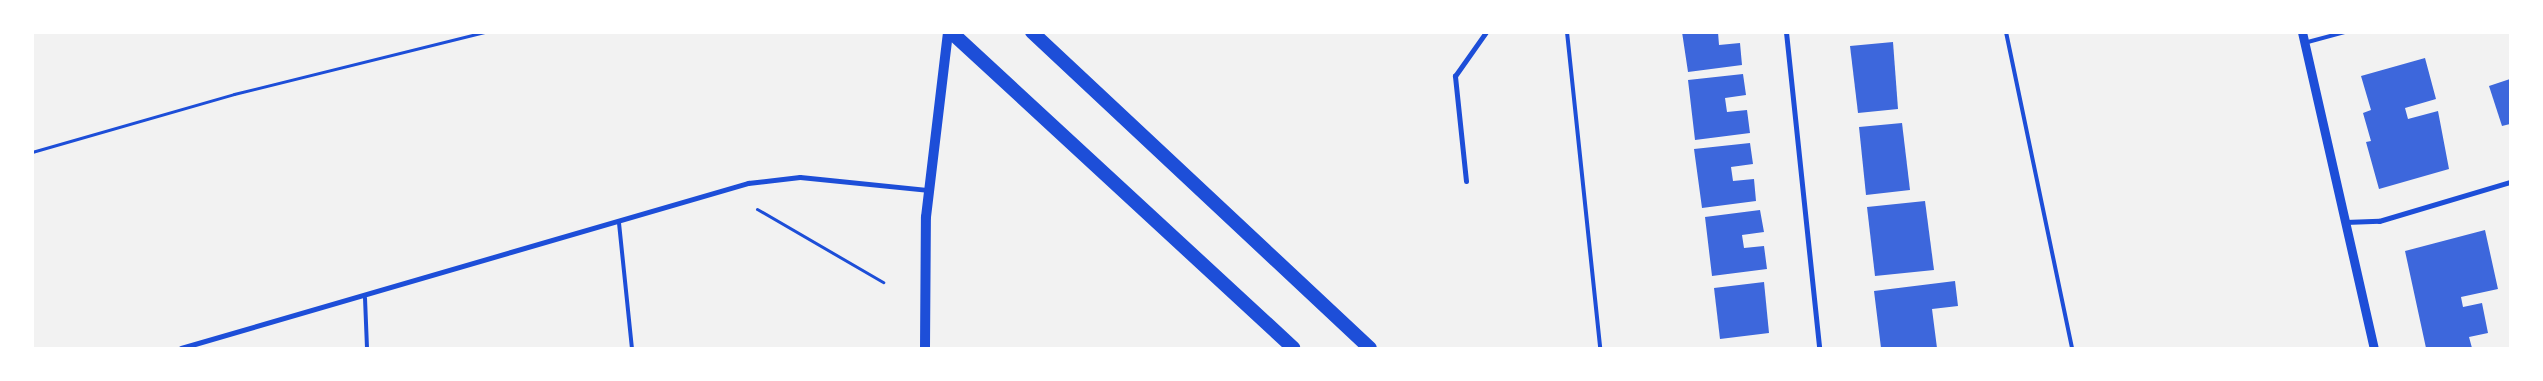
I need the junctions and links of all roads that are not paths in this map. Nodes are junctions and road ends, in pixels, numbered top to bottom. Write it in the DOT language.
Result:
graph roads {
  1 [pos="950,32"];
  2 [pos="1032,32"];
  3 [pos="1486,32"];
  4 [pos="1567,32"];
  5 [pos="1786,32"];
  6 [pos="2006,32"];
  7 [pos="2302,32"];
  8 [pos="2345,32"];
  9 [pos="2304,43"];
  10 [pos="1466,181"];
  11 [pos="2510,182"];
  12 [pos="929,190"];
  13 [pos="2345,222"];
  14 [pos="619,223"];
  15 [pos="365,298"];
  16 [pos="181,348"];
  17 [pos="367,348"];
  18 [pos="632,348"];
  19 [pos="925,348"];
  20 [pos="1293,348"];
  21 [pos="1370,348"];
  22 [pos="1600,348"];
  23 [pos="1819,348"];
  24 [pos="2072,348"];
  25 [pos="2374,348"];
  1 -- 12 [label="main road"];
  1 -- 20 [label="highway"];
  2 -- 21 [label="highway"];
  3 -- 10 [label="street"];
  4 -- 22 [label="lane"];
  5 -- 23 [label="street"];
  6 -- 24 [label="lane"];
  7 -- 9 [label="street"];
  8 -- 9 [label="lane"];
  9 -- 13 [label="street"];
  11 -- 13 [label="street"];
  12 -- 14 [label="street"];
  12 -- 19 [label="main road"];
  13 -- 25 [label="street"];
  14 -- 15 [label="street"];
  14 -- 18 [label="lane"];
  15 -- 16 [label="street"];
  15 -- 17 [label="lane"];
}
